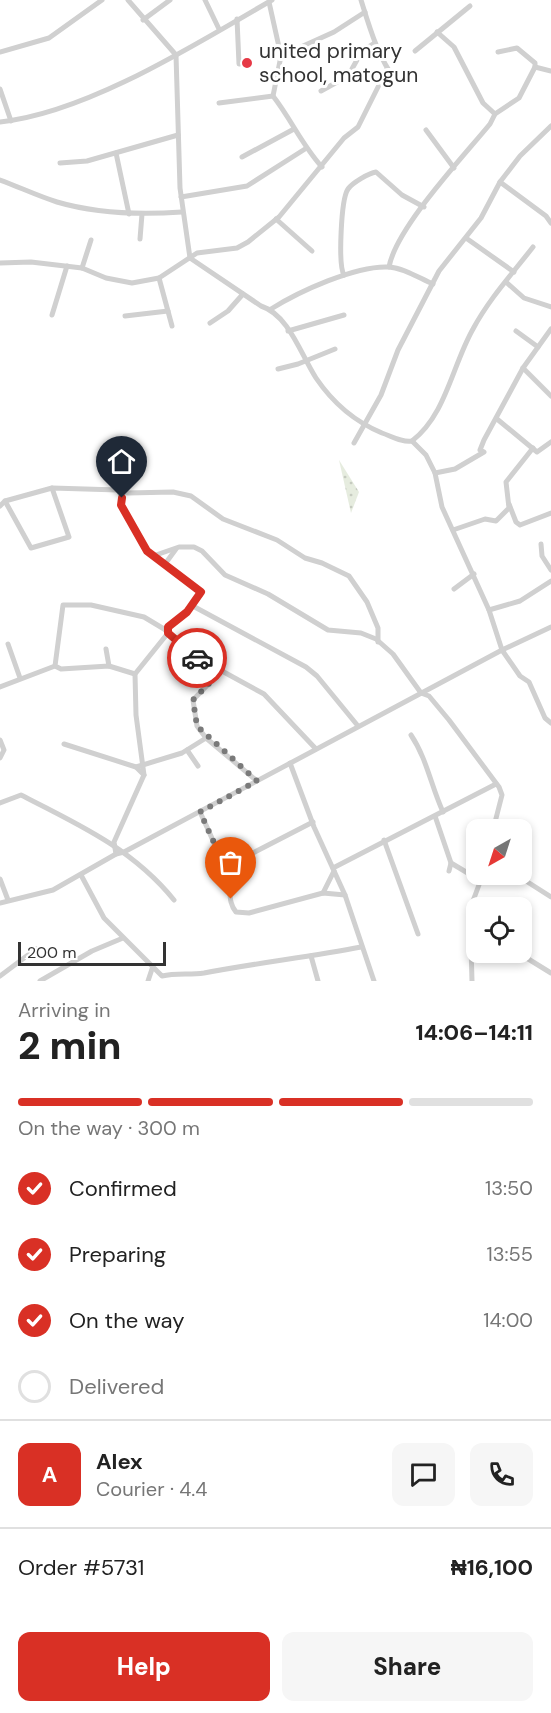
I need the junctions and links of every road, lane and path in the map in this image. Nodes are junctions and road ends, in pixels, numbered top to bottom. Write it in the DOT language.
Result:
graph roads {
  1 [pos="102,0"];
  2 [pos="128,0"];
  3 [pos="170,0"];
  4 [pos="205,0"];
  5 [pos="362,0"];
  6 [pos="270,1"];
  7 [pos="470,6"];
  8 [pos="365,12"];
  9 [pos="237,19"];
  10 [pos="142,20"];
  11 [pos="219,29"];
  12 [pos="437,32"];
  13 [pos="375,43"];
  14 [pos="415,51"];
  15 [pos="0,52"];
  16 [pos="498,52"];
  17 [pos="176,56"];
  18 [pos="281,56"];
  19 [pos="239,64"];
  20 [pos="535,67"];
  21 [pos="387,69"];
  22 [pos="551,71"];
  23 [pos="396,81"];
  24 [pos="0,89"];
  25 [pos="321,91"];
  26 [pos="273,96"];
  27 [pos="219,103"];
  28 [pos="495,114"];
  29 [pos="11,121"];
  30 [pos="0,122"];
  31 [pos="551,127"];
  32 [pos="294,129"];
  33 [pos="426,130"];
  34 [pos="178,135"];
  35 [pos="305,149"];
  36 [pos="116,153"];
  37 [pos="242,158"];
  38 [pos="60,162"];
  39 [pos="322,167"];
  40 [pos="454,168"];
  41 [pos="0,180"];
  42 [pos="500,182"];
  43 [pos="181,197"];
  44 [pos="424,207"];
  45 [pos="182,212"];
  46 [pos="129,214"];
  47 [pos="142,214"];
  48 [pos="549,214"];
  49 [pos="276,219"];
  50 [pos="551,223"];
  51 [pos="466,238"];
  52 [pos="140,239"];
  53 [pos="91,240"];
  54 [pos="532,247"];
  55 [pos="312,251"];
  56 [pos="190,258"];
  57 [pos="0,263"];
  58 [pos="67,266"];
  59 [pos="389,267"];
  60 [pos="82,268"];
  61 [pos="514,272"];
  62 [pos="344,275"];
  63 [pos="159,278"];
  64 [pos="506,282"];
  65 [pos="433,284"];
  66 [pos="243,294"];
  67 [pos="551,307"];
  68 [pos="271,309"];
  69 [pos="168,311"];
  70 [pos="52,315"];
  71 [pos="344,315"];
  72 [pos="125,316"];
  73 [pos="210,323"];
  74 [pos="172,326"];
  75 [pos="551,329"];
  76 [pos="288,331"];
  77 [pos="516,331"];
  78 [pos="538,347"];
  79 [pos="335,348"];
  80 [pos="306,361"];
  81 [pos="523,368"];
  82 [pos="278,369"];
  83 [pos="548,388"];
  84 [pos="551,396"];
  85 [pos="497,419"];
  86 [pos="364,425"];
  87 [pos="412,441"];
  88 [pos="551,442"];
  89 [pos="354,443"];
  90 [pos="533,448"];
  91 [pos="435,473"];
  92 [pos="52,488"];
  93 [pos="118,490"];
  94 [pos="6,501"];
  95 [pos="509,502"];
  96 [pos="0,506"];
  97 [pos="551,513"];
  98 [pos="453,530"];
  99 [pos="542,544"];
  100 [pos="180,547"];
  101 [pos="153,556"];
  102 [pos="165,564"];
  103 [pos="551,570"];
  104 [pos="474,574"];
  105 [pos="551,581"];
  106 [pos="454,589"];
  107 [pos="191,605"];
  108 [pos="489,610"];
  109 [pos="551,627"];
  110 [pos="168,633"];
  111 [pos="378,642"];
  112 [pos="8,644"];
  113 [pos="106,650"];
  114 [pos="502,650"];
  115 [pos="56,666"];
  116 [pos="109,666"];
  117 [pos="220,672"];
  118 [pos="135,674"];
  119 [pos="20,678"];
  120 [pos="0,687"];
  121 [pos="421,693"];
  122 [pos="551,723"];
  123 [pos="358,726"];
  124 [pos="411,735"];
  125 [pos="207,738"];
  126 [pos="0,740"];
  127 [pos="64,744"];
  128 [pos="316,749"];
  129 [pos="187,750"];
  130 [pos="0,758"];
  131 [pos="290,763"];
  132 [pos="143,766"];
  133 [pos="198,766"];
  134 [pos="136,767"];
  135 [pos="144,775"];
  136 [pos="257,781"];
  137 [pos="496,784"];
  138 [pos="0,803"];
  139 [pos="200,812"];
  140 [pos="443,812"];
  141 [pos="435,816"];
  142 [pos="496,819"];
  143 [pos="313,822"];
  144 [pos="384,840"];
  145 [pos="113,845"];
  146 [pos="124,852"];
  147 [pos="116,854"];
  148 [pos="247,856"];
  149 [pos="451,863"];
  150 [pos="334,869"];
  151 [pos="449,871"];
  152 [pos="466,872"];
  153 [pos="81,875"];
  154 [pos="0,879"];
  155 [pos="532,885"];
  156 [pos="322,892"];
  157 [pos="345,894"];
  158 [pos="551,897"];
  159 [pos="8,900"];
  160 [pos="174,900"];
  161 [pos="0,903"];
  162 [pos="417,934"];
  163 [pos="123,938"];
  164 [pos="361,947"];
  165 [pos="36,949"];
  166 [pos="311,956"];
  167 [pos="532,960"];
  168 [pos="473,963"];
  169 [pos="550,970"];
  170 [pos="150,975"];
  171 [pos="0,976"];
  172 [pos="40,981"];
  173 [pos="318,981"];
  174 [pos="374,981"];
  175 [pos="472,981"];
  1 -- 15 [label="street"];
  2 -- 10 [label="street"];
  3 -- 10 [label="street"];
  4 -- 11 [label="street"];
  5 -- 8 [label="street"];
  6 -- 9 [label="street"];
  6 -- 18 [label="street"];
  7 -- 12 [label="street"];
  8 -- 13 [label="street"];
  8 -- 18 [label="street"];
  9 -- 11 [label="street"];
  9 -- 19 [label="street"];
  10 -- 17 [label="street"];
  11 -- 17 [label="street"];
  12 -- 14 [label="street"];
  12 -- 28 [label="street"];
  13 -- 21 [label="street"];
  13 -- 25 [label="street"];
  16 -- 20 [label="street"];
  17 -- 29 [label="street"];
  17 -- 34 [label="street"];
  18 -- 26 [label="street"];
  20 -- 22 [label="street"];
  20 -- 28 [label="street"];
  21 -- 23 [label="street"];
  21 -- 39 [label="street"];
  24 -- 29 [label="street"];
  26 -- 27 [label="street"];
  26 -- 32 [label="street"];
  28 -- 40 [label="street"];
  29 -- 30 [label="street"];
  31 -- 42 [label="street"];
  32 -- 35 [label="street"];
  32 -- 37 [label="street"];
  33 -- 40 [label="street"];
  34 -- 36 [label="street"];
  34 -- 43 [label="street"];
  35 -- 39 [label="street"];
  35 -- 43 [label="street"];
  36 -- 38 [label="street"];
  36 -- 46 [label="street"];
  39 -- 49 [label="street"];
  40 -- 44 [label="street"];
  41 -- 46 [label="street"];
  42 -- 48 [label="street"];
  42 -- 51 [label="street"];
  43 -- 45 [label="street"];
  44 -- 59 [label="street"];
  44 -- 62 [label="street"];
  45 -- 47 [label="street"];
  45 -- 56 [label="street"];
  46 -- 47 [label="street"];
  47 -- 52 [label="street"];
  48 -- 50 [label="street"];
  49 -- 55 [label="street"];
  49 -- 56 [label="street"];
  51 -- 61 [label="street"];
  51 -- 65 [label="street"];
  53 -- 60 [label="street"];
  54 -- 61 [label="street"];
  56 -- 63 [label="street"];
  56 -- 66 [label="street"];
  57 -- 58 [label="street"];
  58 -- 60 [label="street"];
  58 -- 70 [label="street"];
  59 -- 62 [label="street"];
  59 -- 65 [label="street"];
  60 -- 63 [label="street"];
  61 -- 64 [label="street"];
  62 -- 68 [label="street"];
  63 -- 69 [label="street"];
  64 -- 67 [label="street"];
  64 -- 87 [label="street"];
  65 -- 86 [label="street"];
  66 -- 68 [label="street"];
  66 -- 73 [label="street"];
  68 -- 76 [label="street"];
  69 -- 72 [label="street"];
  69 -- 74 [label="street"];
  71 -- 76 [label="street"];
  75 -- 78 [label="street"];
  76 -- 80 [label="street"];
  77 -- 78 [label="street"];
  78 -- 81 [label="street"];
  79 -- 80 [label="street"];
  80 -- 82 [label="street"];
  80 -- 86 [label="street"];
  81 -- 83 [label="street"];
  81 -- 85 [label="street"];
  83 -- 84 [label="street"];
  85 -- 90 [label="street"];
  85 -- 91 [label="street"];
  86 -- 87 [label="street"];
  86 -- 89 [label="street"];
  87 -- 91 [label="street"];
  88 -- 90 [label="street"];
  90 -- 95 [label="street"];
  91 -- 98 [label="street"];
  92 -- 93 [label="street"];
  92 -- 94 [label="street"];
  92 -- 94 [label="street"];
  93 -- 101 [label="street"];
  93 -- 111 [label="street"];
  94 -- 96 [label="street"];
  95 -- 97 [label="street"];
  95 -- 98 [label="street"];
  98 -- 104 [label="street"];
  99 -- 103 [label="street"];
  100 -- 101 [label="street"];
  100 -- 102 [label="street"];
  100 -- 111 [label="street"];
  101 -- 102 [label="street"];
  102 -- 107 [label="street"];
  104 -- 106 [label="street"];
  104 -- 108 [label="street"];
  105 -- 108 [label="street"];
  107 -- 110 [label="street"];
  107 -- 123 [label="street"];
  108 -- 114 [label="street"];
  109 -- 114 [label="street"];
  110 -- 115 [label="street"];
  110 -- 117 [label="street"];
  110 -- 118 [label="street"];
  111 -- 121 [label="street"];
  112 -- 119 [label="street"];
  113 -- 116 [label="street"];
  114 -- 121 [label="street"];
  114 -- 122 [label="street"];
  115 -- 116 [label="street"];
  115 -- 119 [label="street"];
  116 -- 118 [label="street"];
  117 -- 125 [label="street"];
  117 -- 128 [label="street"];
  118 -- 132 [label="street"];
  119 -- 120 [label="street"];
  121 -- 123 [label="street"];
  121 -- 137 [label="street"];
  123 -- 128 [label="street"];
  124 -- 140 [label="street"];
  125 -- 129 [label="street"];
  125 -- 136 [label="street"];
  126 -- 130 [label="street"];
  127 -- 134 [label="street"];
  128 -- 131 [label="street"];
  129 -- 132 [label="street"];
  129 -- 133 [label="street"];
  131 -- 136 [label="street"];
  131 -- 143 [label="street"];
  132 -- 134 [label="street"];
  132 -- 135 [label="street"];
  134 -- 135 [label="street"];
  135 -- 145 [label="street"];
  136 -- 139 [label="street"];
  137 -- 140 [label="street"];
  137 -- 142 [label="street"];
  138 -- 145 [label="street"];
  139 -- 146 [label="street"];
  139 -- 156 [label="street"];
  140 -- 141 [label="street"];
  141 -- 144 [label="street"];
  141 -- 149 [label="street"];
  143 -- 148 [label="street"];
  143 -- 150 [label="street"];
  144 -- 150 [label="street"];
  144 -- 162 [label="street"];
  145 -- 146 [label="street"];
  145 -- 147 [label="street"];
  146 -- 147 [label="street"];
  146 -- 160 [label="street"];
  147 -- 153 [label="street"];
  149 -- 151 [label="street"];
  149 -- 152 [label="street"];
  150 -- 156 [label="street"];
  150 -- 157 [label="street"];
  153 -- 159 [label="street"];
  153 -- 163 [label="street"];
  154 -- 159 [label="street"];
  155 -- 158 [label="street"];
  156 -- 157 [label="street"];
  157 -- 164 [label="street"];
  159 -- 161 [label="street"];
  163 -- 170 [label="street"];
  163 -- 172 [label="street"];
  164 -- 166 [label="street"];
  164 -- 174 [label="street"];
  165 -- 171 [label="street"];
  166 -- 170 [label="street"];
  166 -- 173 [label="street"];
  167 -- 169 [label="street"];
  168 -- 175 [label="street"];
}
